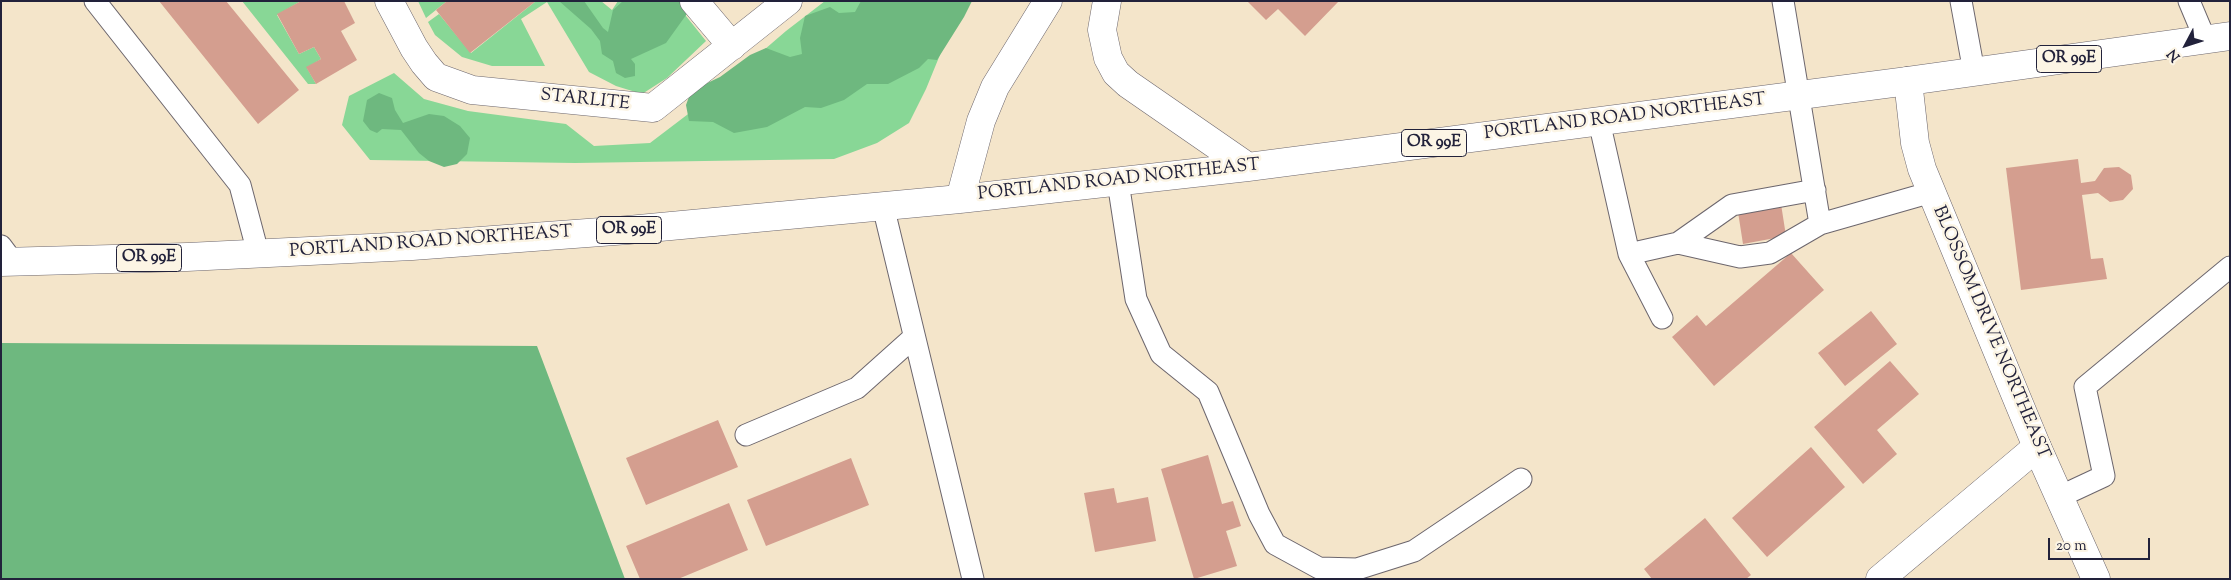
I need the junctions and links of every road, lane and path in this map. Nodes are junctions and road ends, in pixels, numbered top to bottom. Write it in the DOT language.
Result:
graph roads {
  1 [pos="95,1"];
  2 [pos="388,1"];
  3 [pos="694,1"];
  4 [pos="788,1"];
  5 [pos="1048,1"];
  6 [pos="1107,1"];
  7 [pos="1783,1"];
  8 [pos="1961,1"];
  9 [pos="2188,1"];
  10 [pos="2217,38"];
  11 [pos="732,46"];
  12 [pos="1974,72"];
  13 [pos="1908,82"];
  14 [pos="1798,96"];
  15 [pos="1599,121"];
  16 [pos="1248,167"];
  17 [pos="1118,182"];
  18 [pos="1815,190"];
  19 [pos="1932,192"];
  20 [pos="960,199"];
  21 [pos="883,206"];
  22 [pos="1820,224"];
  23 [pos="1678,243"];
  24 [pos="258,254"];
  25 [pos="1628,254"];
  26 [pos="5,257"];
  27 [pos="2230,268"];
  28 [pos="1662,318"];
  29 [pos="914,337"];
  30 [pos="746,434"];
  31 [pos="2037,447"];
  32 [pos="1522,480"];
  33 [pos="2059,497"];
  34 [pos="973,579"];
  35 [pos="1880,579"];
  36 [pos="2096,579"];
  1 -- 24 [label="lane"];
  2 -- 11 [label="main road, STARLITE"];
  3 -- 11 [label="main road"];
  4 -- 11 [label="main road, STARLITE"];
  5 -- 20 [label="main road"];
  6 -- 16 [label="main road"];
  7 -- 14 [label="lane"];
  8 -- 12 [label="lane"];
  9 -- 10 [label="lane"];
  10 -- 12 [label="main road, PORTLAND ROAD NORTHEAST / OR 99E"];
  12 -- 13 [label="main road, PORTLAND ROAD NORTHEAST / OR 99E"];
  13 -- 14 [label="main road, PORTLAND ROAD NORTHEAST / OR 99E"];
  13 -- 19 [label="main road, BLOSSOM DRIVE NORTHEAST"];
  14 -- 15 [label="main road, PORTLAND ROAD NORTHEAST / OR 99E"];
  14 -- 18 [label="lane"];
  15 -- 16 [label="main road, PORTLAND ROAD NORTHEAST / OR 99E"];
  15 -- 25 [label="lane"];
  16 -- 17 [label="main road, PORTLAND ROAD NORTHEAST / OR 99E"];
  17 -- 20 [label="main road, PORTLAND ROAD NORTHEAST / OR 99E"];
  17 -- 32 [label="lane"];
  18 -- 22 [label="lane"];
  18 -- 23 [label="lane"];
  19 -- 22 [label="lane"];
  19 -- 31 [label="main road, BLOSSOM DRIVE NORTHEAST"];
  20 -- 21 [label="main road, PORTLAND ROAD NORTHEAST / OR 99E"];
  21 -- 24 [label="main road, PORTLAND ROAD NORTHEAST / OR 99E"];
  21 -- 29 [label="lane"];
  22 -- 23 [label="lane"];
  23 -- 25 [label="lane"];
  24 -- 26 [label="main road, PORTLAND ROAD NORTHEAST / OR 99E"];
  25 -- 28 [label="lane"];
  27 -- 33 [label="lane"];
  29 -- 30 [label="lane"];
  29 -- 34 [label="lane"];
  31 -- 33 [label="main road, BLOSSOM DRIVE NORTHEAST"];
  31 -- 35 [label="main road"];
  33 -- 36 [label="main road, BLOSSOM DRIVE NORTHEAST"];
}
